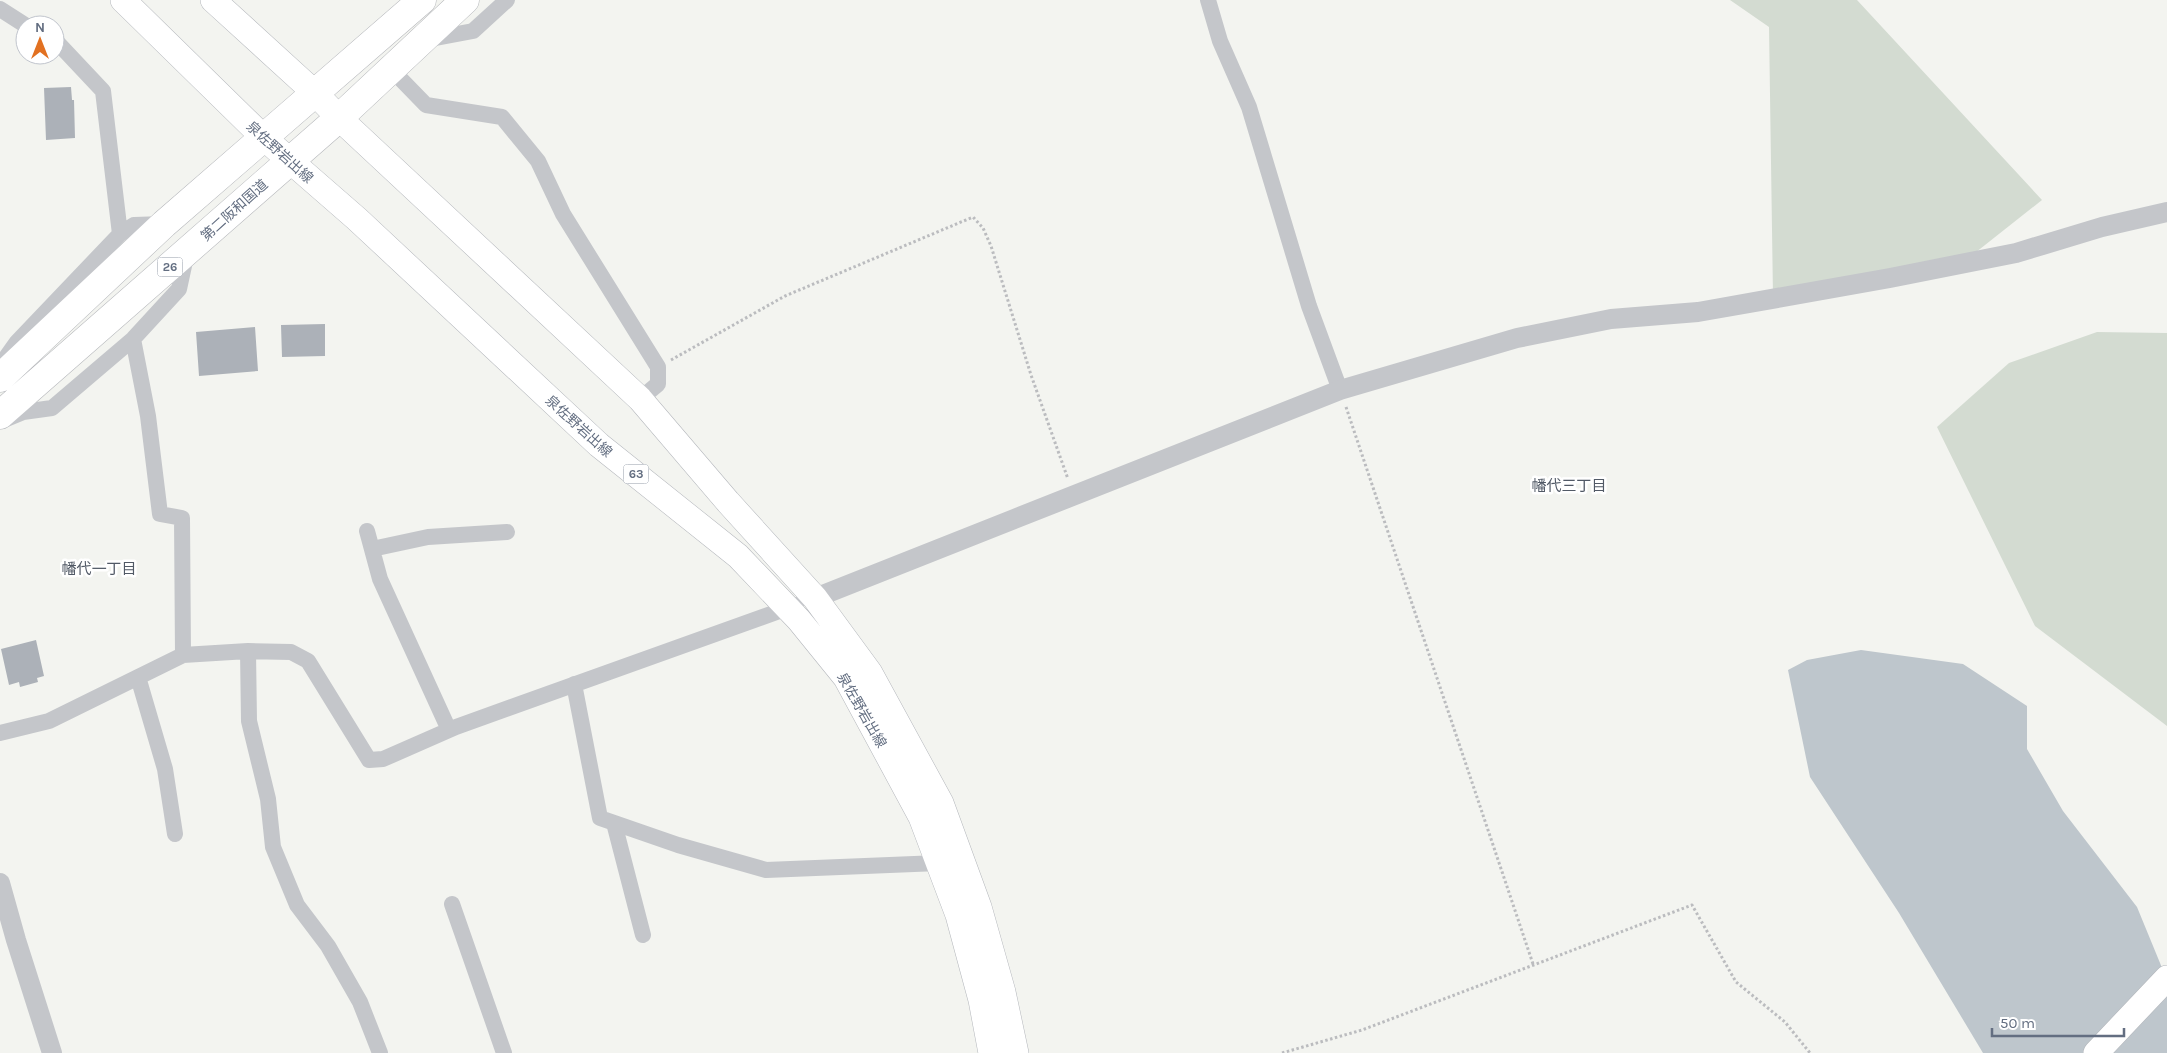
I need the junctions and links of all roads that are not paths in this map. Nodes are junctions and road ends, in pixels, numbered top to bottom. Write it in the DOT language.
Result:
graph roads {
  1 [pos="123,0"];
  2 [pos="213,0"];
  3 [pos="402,0"];
  4 [pos="422,0"];
  5 [pos="465,0"];
  6 [pos="508,0"];
  7 [pos="1208,0"];
  8 [pos="0,9"];
  9 [pos="15,19"];
  10 [pos="377,39"];
  11 [pos="420,41"];
  12 [pos="65,51"];
  13 [pos="390,68"];
  14 [pos="315,93"];
  15 [pos="339,118"];
  16 [pos="264,138"];
  17 [pos="289,161"];
  18 [pos="2167,212"];
  19 [pos="164,224"];
  20 [pos="120,234"];
  21 [pos="187,252"];
  22 [pos="133,339"];
  23 [pos="0,367"];
  24 [pos="0,378"];
  25 [pos="1340,390"];
  26 [pos="640,398"];
  27 [pos="0,415"];
  28 [pos="0,421"];
  29 [pos="367,531"];
  30 [pos="507,532"];
  31 [pos="372,549"];
  32 [pos="815,598"];
  33 [pos="787,608"];
  34 [pos="248,651"];
  35 [pos="183,655"];
  36 [pos="138,678"];
  37 [pos="574,684"];
  38 [pos="449,730"];
  39 [pos="0,733"];
  40 [pos="614,823"];
  41 [pos="175,834"];
  42 [pos="939,863"];
  43 [pos="0,883"];
  44 [pos="452,904"];
  45 [pos="643,935"];
  46 [pos="2167,978"];
  47 [pos="52,1053"];
  48 [pos="380,1053"];
  49 [pos="504,1053"];
  50 [pos="991,1053"];
  51 [pos="1016,1053"];
  52 [pos="2096,1053"];
  1 -- 16 [label="main road, 泉佐野岩出線 / 63"];
  2 -- 14 [label="main road, 泉佐野岩出線"];
  3 -- 10 [label="street"];
  4 -- 10 [label="highway, 26"];
  5 -- 11 [label="highway, 第二阪和国道 / 26"];
  6 -- 11 [label="street"];
  7 -- 25 [label="street"];
  8 -- 9 [label="street"];
  10 -- 14 [label="highway, 26"];
  11 -- 13 [label="highway, 第二阪和国道 / 26"];
  12 -- 20 [label="street"];
  13 -- 15 [label="highway, 第二阪和国道 / 26"];
  13 -- 26 [label="street"];
  14 -- 15 [label="main road, 泉佐野岩出線"];
  14 -- 16 [label="highway, 26"];
  15 -- 17 [label="highway, 第二阪和国道 / 26"];
  15 -- 26 [label="main road, 泉佐野岩出線"];
  16 -- 17 [label="main road, 泉佐野岩出線 / 63"];
  16 -- 19 [label="highway, 26"];
  17 -- 21 [label="highway, 第二阪和国道 / 26"];
  17 -- 33 [label="main road, 泉佐野岩出線 / 63"];
  18 -- 25 [label="street"];
  19 -- 20 [label="street"];
  19 -- 24 [label="highway, 26"];
  20 -- 23 [label="street"];
  21 -- 22 [label="street"];
  21 -- 27 [label="highway, 第二阪和国道 / 26"];
  22 -- 28 [label="street"];
  22 -- 35 [label="street"];
  25 -- 32 [label="street"];
  26 -- 32 [label="main road, 泉佐野岩出線"];
  29 -- 31 [label="street"];
  30 -- 31 [label="street"];
  31 -- 38 [label="street"];
  32 -- 33 [label="street"];
  32 -- 51 [label="main road, 泉佐野岩出線"];
  33 -- 37 [label="street"];
  33 -- 42 [label="main road, 泉佐野岩出線 / 63"];
  34 -- 35 [label="street"];
  34 -- 38 [label="street"];
  34 -- 48 [label="street"];
  35 -- 36 [label="street"];
  36 -- 39 [label="street"];
  36 -- 41 [label="street"];
  37 -- 38 [label="street"];
  37 -- 40 [label="street"];
  40 -- 42 [label="street"];
  40 -- 45 [label="street"];
  42 -- 50 [label="main road, 泉佐野岩出線 / 63"];
  43 -- 47 [label="street"];
  44 -- 49 [label="street"];
  46 -- 52 [label="main road"];
}
